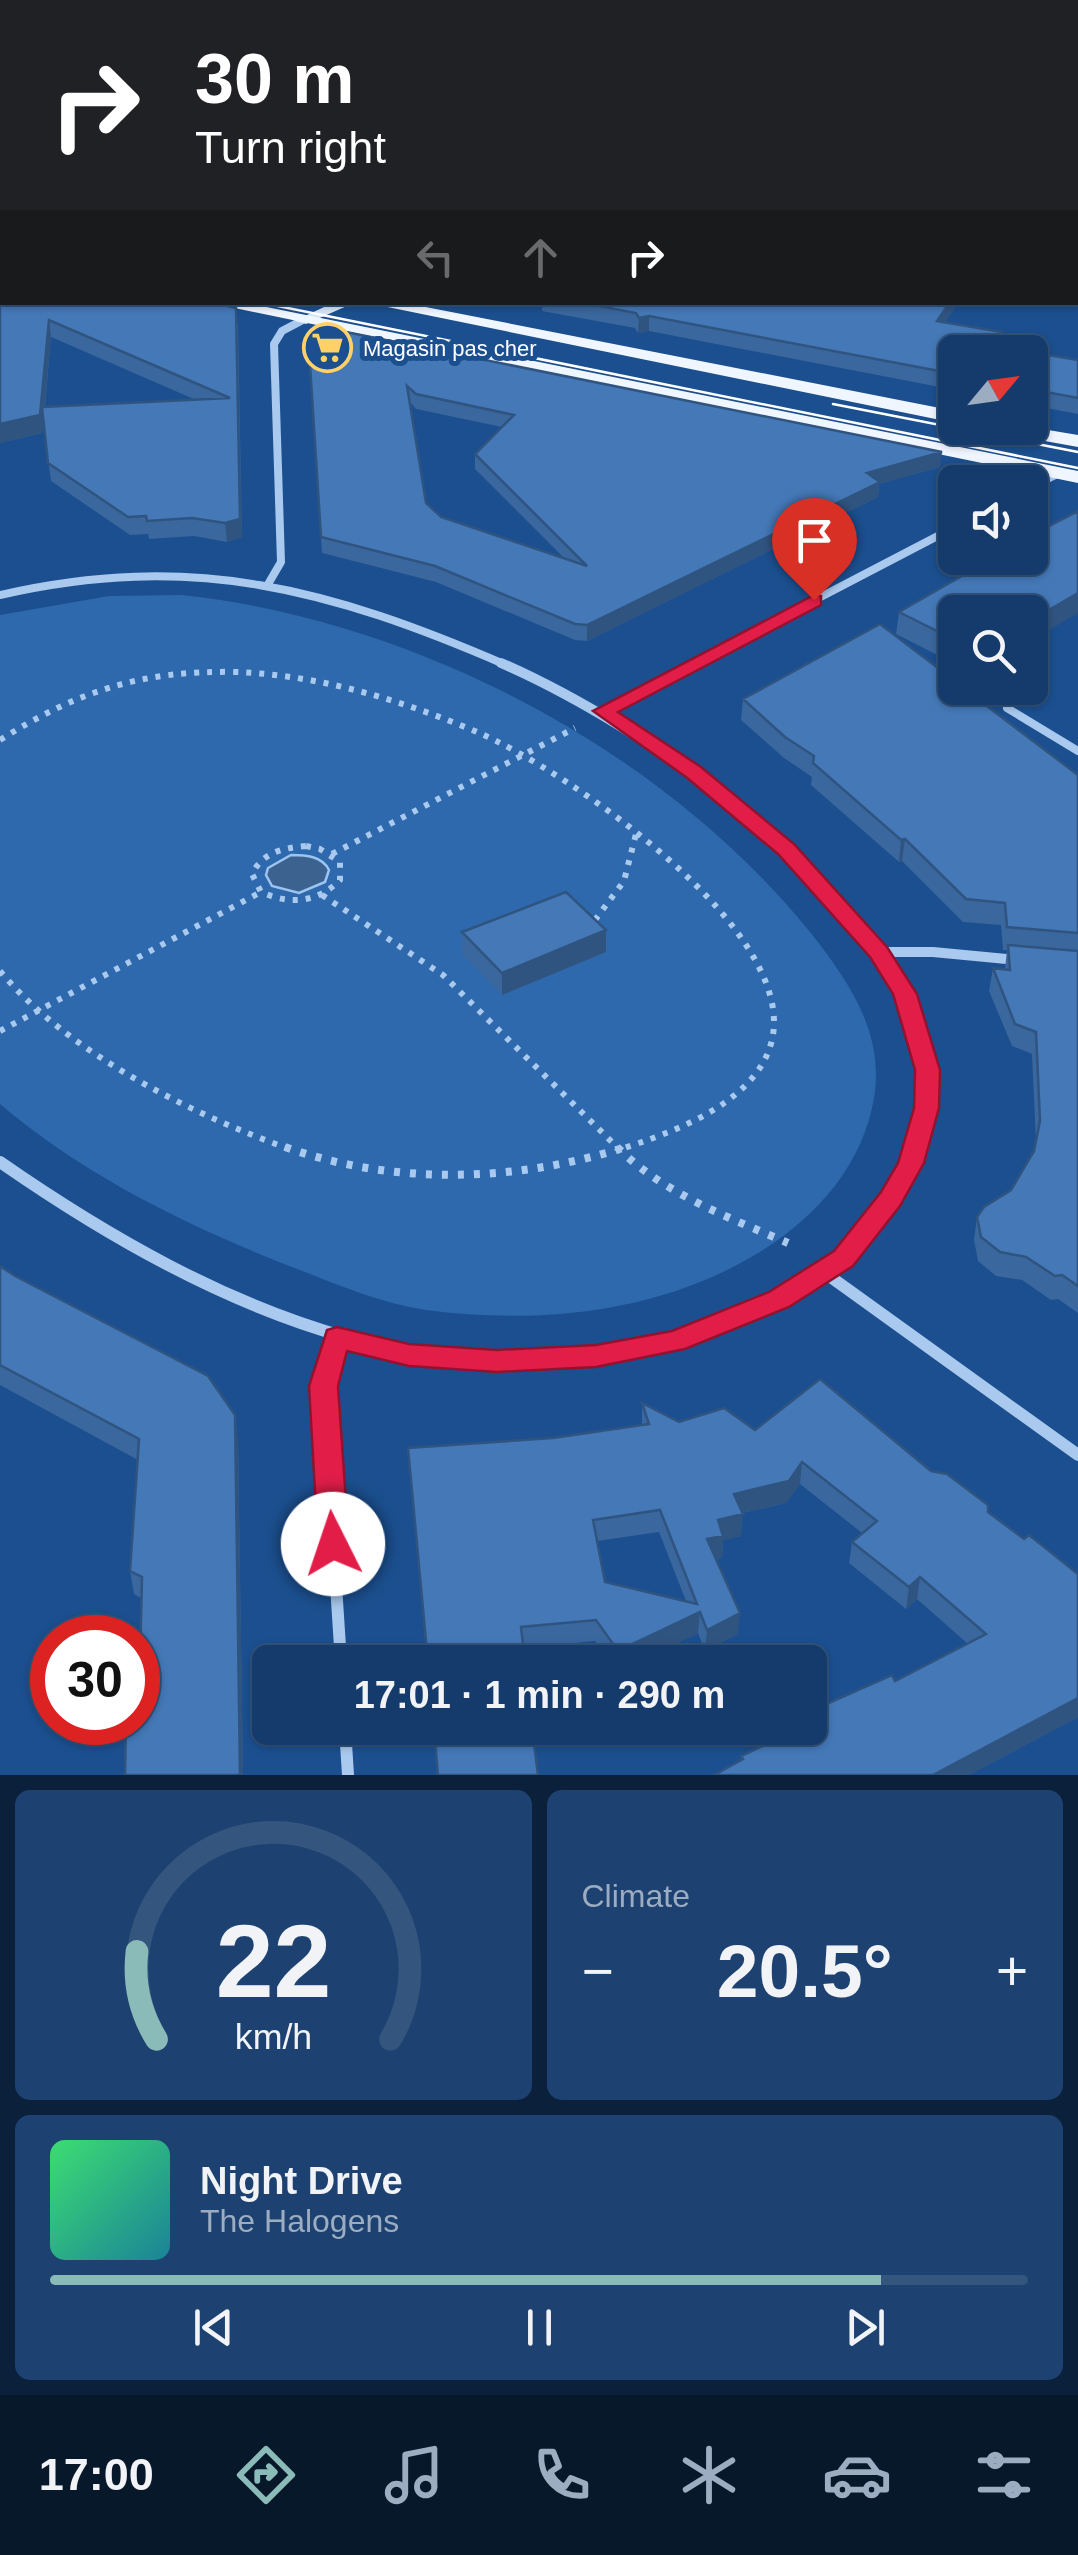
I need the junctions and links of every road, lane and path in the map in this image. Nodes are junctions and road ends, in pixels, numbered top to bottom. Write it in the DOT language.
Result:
graph roads {
  1 [pos="0,178"];
  2 [pos="0,190"];
  3 [pos="228,305"];
  4 [pos="341,305"];
  5 [pos="387,305"];
  6 [pos="301,321"];
  7 [pos="938,414"];
  8 [pos="1048,435"];
  9 [pos="1078,441"];
  10 [pos="1068,475"];
  11 [pos="938,536"];
  12 [pos="267,586"];
  13 [pos="0,594"];
  14 [pos="1008,708"];
  15 [pos="603,711"];
  16 [pos="578,726"];
  17 [pos="0,740"];
  18 [pos="1078,751"];
  19 [pos="523,754"];
  20 [pos="636,832"];
  21 [pos="332,854"];
  22 [pos="261,892"];
  23 [pos="322,895"];
  24 [pos="595,920"];
  25 [pos="879,952"];
  26 [pos="1024,960"];
  27 [pos="0,971"];
  28 [pos="37,1012"];
  29 [pos="0,1031"];
  30 [pos="618,1150"];
  31 [pos="0,1162"];
  32 [pos="788,1243"];
  33 [pos="824,1273"];
  34 [pos="337,1338"];
  35 [pos="1078,1455"];
  36 [pos="339,1645"];
  37 [pos="346,1745"];
  38 [pos="348,1775"];
  1 -- 2 [label="path"];
  3 -- 6 [label="main road"];
  4 -- 6 [label="main road"];
  5 -- 7 [label="main road"];
  6 -- 10 [label="main road"];
  6 -- 12 [label="street"];
  8 -- 9 [label="main road"];
  11 -- 15 [label="street"];
  12 -- 13 [label="street"];
  12 -- 15 [label="street"];
  14 -- 18 [label="lane"];
  15 -- 25 [label="street"];
  16 -- 19 [label="path"];
  17 -- 19 [label="path"];
  19 -- 20 [label="path"];
  19 -- 21 [label="path"];
  20 -- 24 [label="path"];
  20 -- 30 [label="path"];
  21 -- 22 [label="path"];
  21 -- 23 [label="path"];
  22 -- 23 [label="path"];
  22 -- 28 [label="path"];
  23 -- 30 [label="path"];
  25 -- 26 [label="street"];
  25 -- 33 [label="street"];
  27 -- 28 [label="path"];
  28 -- 29 [label="path"];
  28 -- 30 [label="path"];
  30 -- 32 [label="path"];
  31 -- 34 [label="street"];
  33 -- 34 [label="street"];
  33 -- 35 [label="street"];
  34 -- 36 [label="street"];
  37 -- 38 [label="street"];
}
